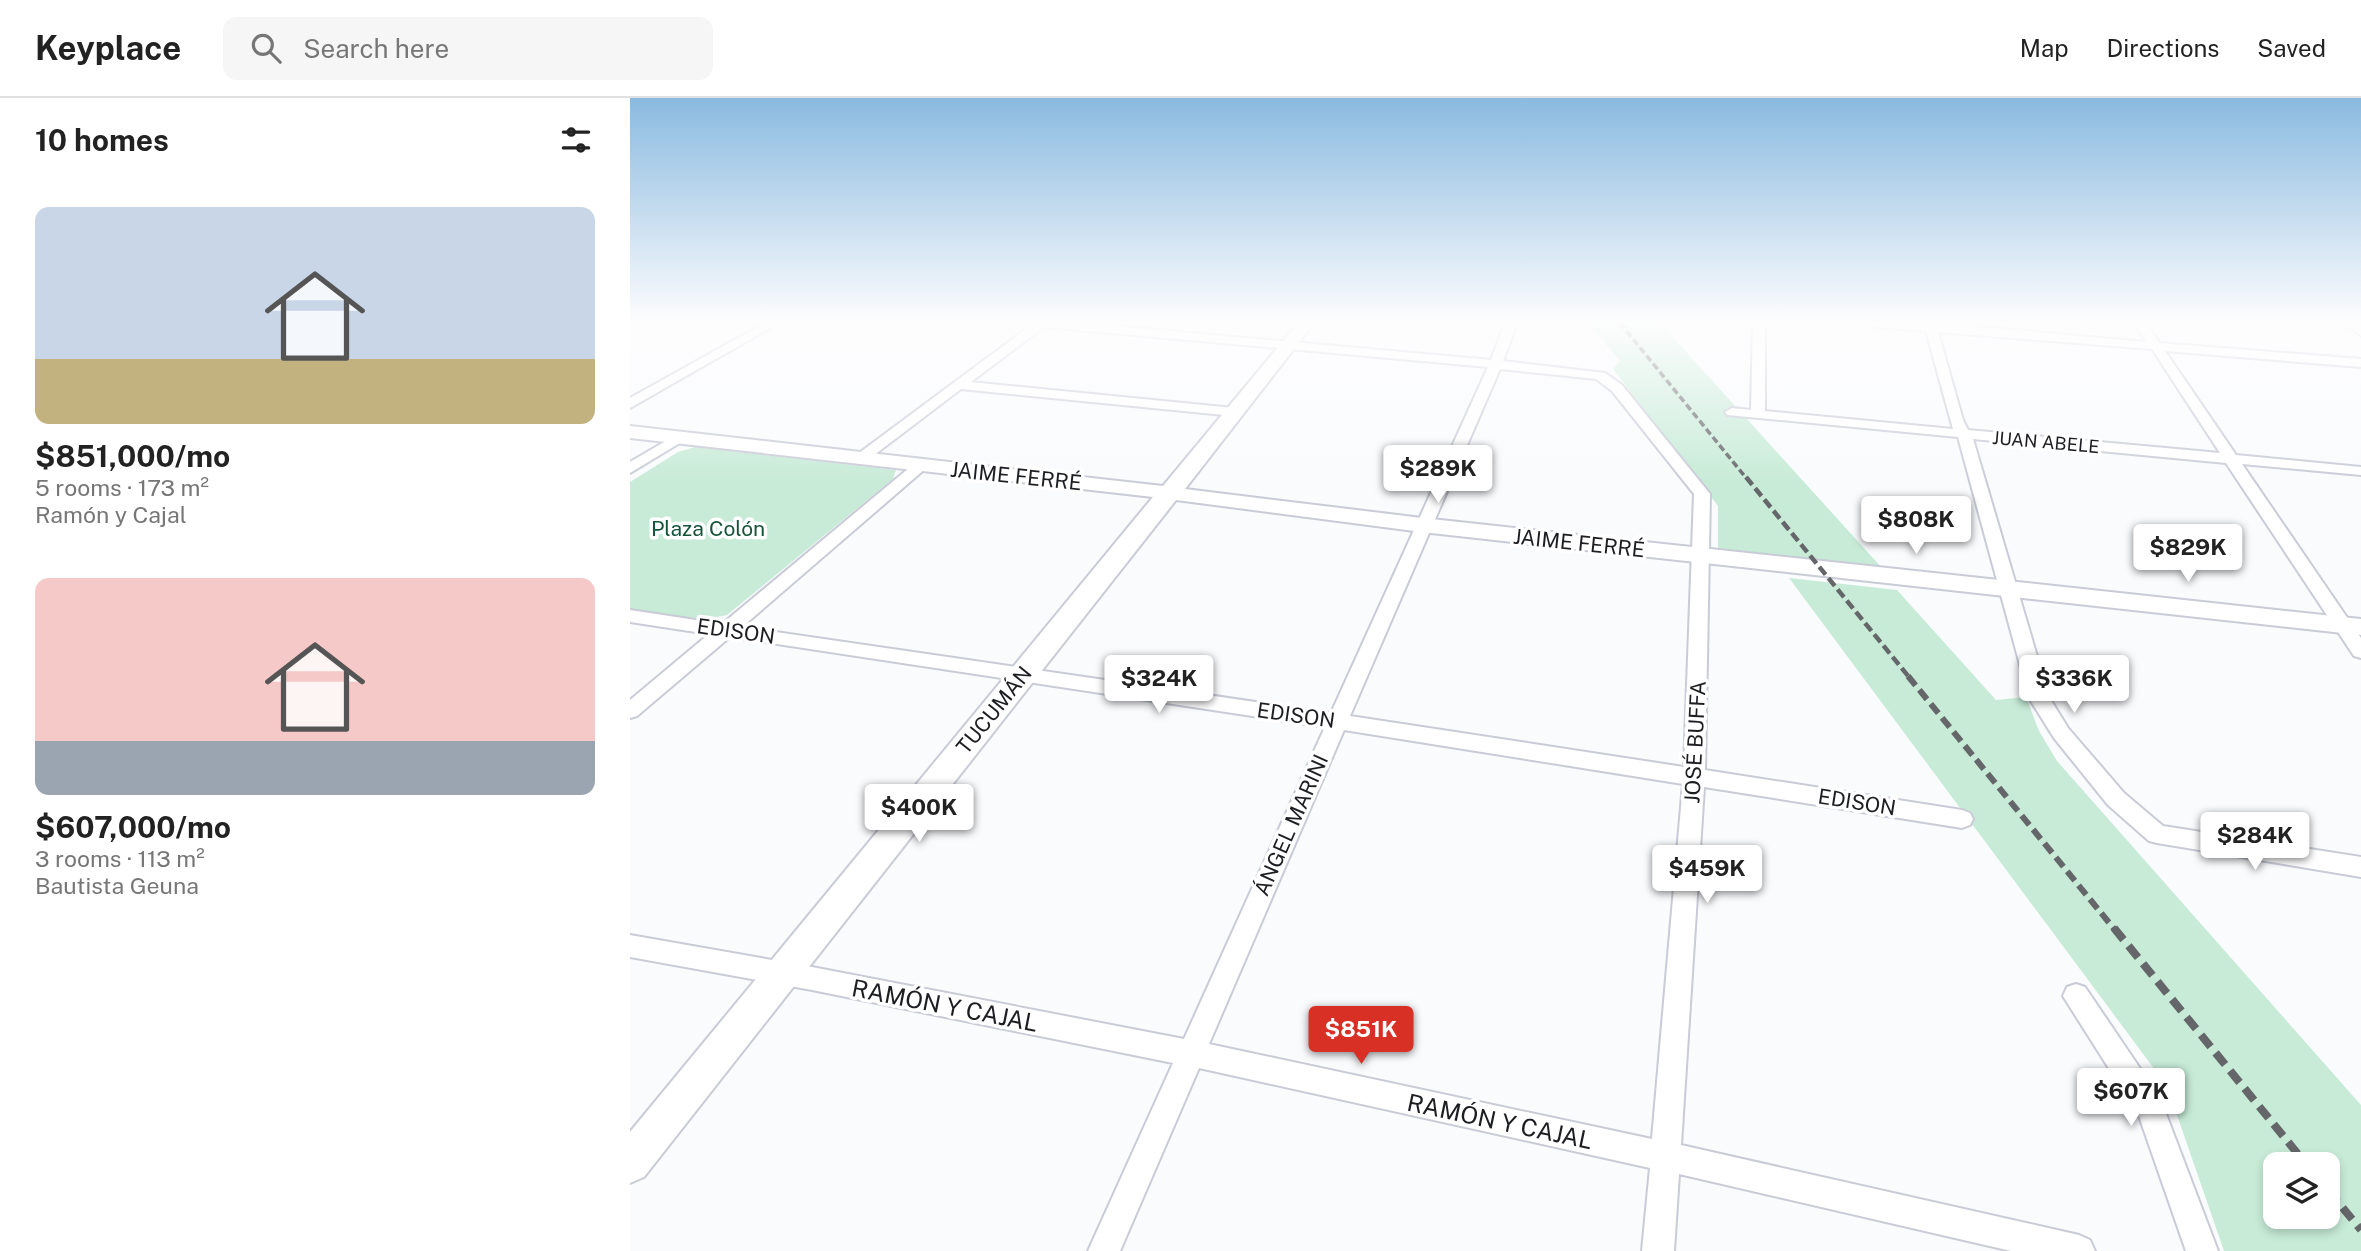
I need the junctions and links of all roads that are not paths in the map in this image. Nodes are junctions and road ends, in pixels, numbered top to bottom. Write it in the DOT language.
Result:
graph roads {
  1 [pos="678,377"];
  2 [pos="970,377"];
  3 [pos="1263,377"];
  4 [pos="1490,377"];
  5 [pos="1601,377"];
  6 [pos="1758,377"];
  7 [pos="1945,377"];
  8 [pos="2176,377"];
  9 [pos="959,385"];
  10 [pos="630,404"];
  11 [pos="1234,412"];
  12 [pos="1732,412"];
  13 [pos="1758,414"];
  14 [pos="630,432"];
  15 [pos="1964,435"];
  16 [pos="678,438"];
  17 [pos="860,459"];
  18 [pos="2232,459"];
  19 [pos="920,466"];
  20 [pos="630,468"];
  21 [pos="2361,471"];
  22 [pos="1170,493"];
  23 [pos="1422,525"];
  24 [pos="1702,556"];
  25 [pos="2010,587"];
  26 [pos="630,616"];
  27 [pos="2351,626"];
  28 [pos="725,629"];
  29 [pos="2361,652"];
  30 [pos="1022,674"];
  31 [pos="630,711"];
  32 [pos="1336,721"];
  33 [pos="1694,777"];
  34 [pos="1962,819"];
  35 [pos="2361,866"];
  36 [pos="630,946"];
  37 [pos="783,972"];
  38 [pos="2076,996"];
  39 [pos="1191,1054"];
  40 [pos="1665,1157"];
  41 [pos="630,1163"];
  42 [pos="1104,1251"];
  43 [pos="1658,1251"];
  44 [pos="2079,1251"];
  45 [pos="2202,1251"];
  1 -- 10 [label="street"];
  2 -- 9 [label="street"];
  3 -- 11 [label="street, TUCUMÁN"];
  4 -- 23 [label="street, ÁNGEL MARINI"];
  5 -- 24 [label="street, JOSÉ BUFFA"];
  6 -- 13 [label="street"];
  7 -- 15 [label="street"];
  8 -- 18 [label="street"];
  9 -- 11 [label="street"];
  9 -- 17 [label="street"];
  11 -- 22 [label="street, TUCUMÁN"];
  12 -- 13 [label="street, JUAN ABELE"];
  13 -- 15 [label="street, JUAN ABELE"];
  14 -- 16 [label="street, JAIME FERRÉ"];
  15 -- 18 [label="street, JUAN ABELE"];
  15 -- 25 [label="street"];
  16 -- 17 [label="street, JAIME FERRÉ"];
  16 -- 20 [label="street"];
  17 -- 19 [label="street, JAIME FERRÉ"];
  18 -- 21 [label="street, JUAN ABELE"];
  18 -- 27 [label="street"];
  19 -- 22 [label="street, JAIME FERRÉ"];
  19 -- 28 [label="street"];
  22 -- 23 [label="street, JAIME FERRÉ"];
  22 -- 30 [label="street, TUCUMÁN"];
  23 -- 24 [label="street, JAIME FERRÉ"];
  23 -- 32 [label="street, ÁNGEL MARINI"];
  24 -- 25 [label="street, JAIME FERRÉ"];
  24 -- 33 [label="street, JOSÉ BUFFA"];
  25 -- 27 [label="street, JAIME FERRÉ"];
  25 -- 35 [label="street"];
  26 -- 28 [label="street, EDISON"];
  27 -- 29 [label="street"];
  28 -- 30 [label="street, EDISON"];
  28 -- 31 [label="street"];
  30 -- 32 [label="street, EDISON"];
  30 -- 37 [label="street, TUCUMÁN"];
  32 -- 33 [label="street, EDISON"];
  32 -- 39 [label="street, ÁNGEL MARINI"];
  33 -- 34 [label="street, EDISON"];
  33 -- 40 [label="street, JOSÉ BUFFA"];
  36 -- 37 [label="street, RAMÓN Y CAJAL"];
  37 -- 39 [label="street, RAMÓN Y CAJAL"];
  37 -- 41 [label="street, TUCUMÁN"];
  38 -- 45 [label="street"];
  39 -- 40 [label="street, RAMÓN Y CAJAL"];
  39 -- 42 [label="street, ÁNGEL MARINI"];
  40 -- 43 [label="street, JOSÉ BUFFA"];
  40 -- 44 [label="street, RAMÓN Y CAJAL"];
}
